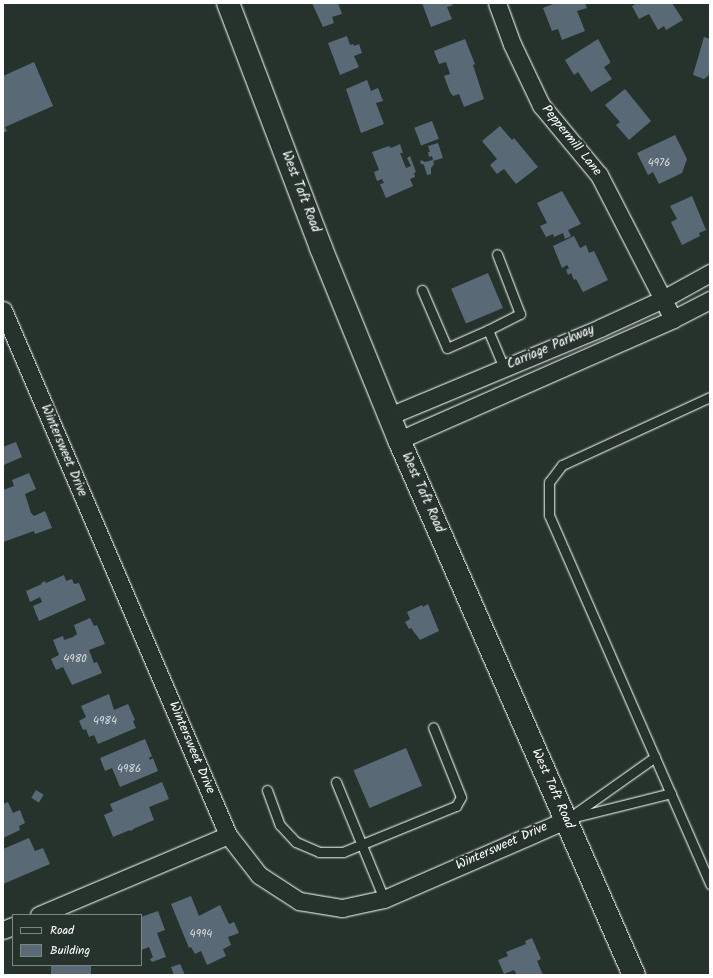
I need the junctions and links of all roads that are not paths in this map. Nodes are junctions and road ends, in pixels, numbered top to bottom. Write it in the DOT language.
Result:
graph roads {
  1 [pos="228,3"];
  2 [pos="497,3"];
  3 [pos="496,254"];
  4 [pos="710,273"];
  5 [pos="422,290"];
  6 [pos="663,299"];
  7 [pos="710,300"];
  8 [pos="3,310"];
  9 [pos="673,319"];
  10 [pos="488,330"];
  11 [pos="504,368"];
  12 [pos="514,390"];
  13 [pos="710,397"];
  14 [pos="389,416"];
  15 [pos="399,440"];
  16 [pos="433,727"];
  17 [pos="655,757"];
  18 [pos="336,782"];
  19 [pos="267,790"];
  20 [pos="671,793"];
  21 [pos="566,820"];
  22 [pos="228,835"];
  23 [pos="362,844"];
  24 [pos="710,884"];
  25 [pos="384,899"];
  26 [pos="41,914"];
  27 [pos="634,975"];
  1 -- 14 [label="main road, West Taft Road"];
  2 -- 6 [label="street, Peppermill Lane"];
  3 -- 10 [label="lane"];
  4 -- 6 [label="street, Carriage Parkway"];
  5 -- 10 [label="lane"];
  6 -- 9 [label="street, Peppermill Lane"];
  6 -- 11 [label="street, Carriage Parkway"];
  7 -- 9 [label="street, Carriage Parkway"];
  8 -- 22 [label="street, Wintersweet Drive"];
  9 -- 12 [label="street, Carriage Parkway"];
  10 -- 11 [label="lane"];
  11 -- 12 [label="street"];
  11 -- 14 [label="street, Carriage Parkway"];
  12 -- 15 [label="street, Carriage Parkway"];
  13 -- 17 [label="lane"];
  14 -- 15 [label="main road, West Taft Road"];
  15 -- 21 [label="main road, West Taft Road"];
  16 -- 23 [label="lane"];
  17 -- 20 [label="lane"];
  17 -- 21 [label="lane"];
  18 -- 23 [label="lane"];
  19 -- 23 [label="lane"];
  20 -- 21 [label="lane"];
  20 -- 24 [label="lane"];
  21 -- 25 [label="street, Wintersweet Drive"];
  21 -- 27 [label="main road, West Taft Road"];
  22 -- 25 [label="street, Wintersweet Drive"];
  22 -- 26 [label="street"];
  23 -- 25 [label="lane"];
}
